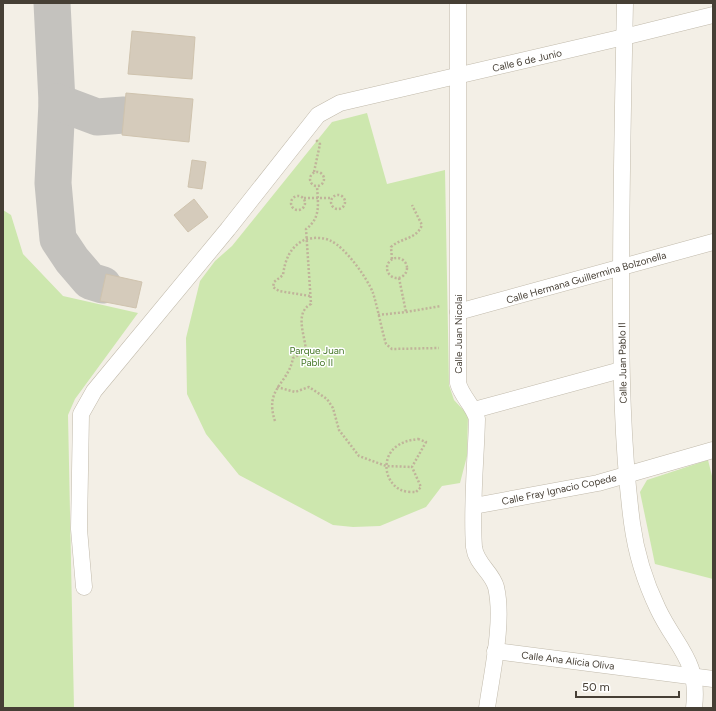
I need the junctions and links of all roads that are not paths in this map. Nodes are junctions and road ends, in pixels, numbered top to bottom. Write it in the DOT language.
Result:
graph roads {
  1 [pos="458,3"];
  2 [pos="625,3"];
  3 [pos="713,15"];
  4 [pos="624,37"];
  5 [pos="459,75"];
  6 [pos="713,242"];
  7 [pos="621,266"];
  8 [pos="458,312"];
  9 [pos="621,370"];
  10 [pos="474,410"];
  11 [pos="713,450"];
  12 [pos="627,475"];
  13 [pos="474,506"];
  14 [pos="84,587"];
  15 [pos="495,651"];
  16 [pos="694,675"];
  17 [pos="713,679"];
  18 [pos="487,708"];
  19 [pos="694,708"];
  1 -- 5 [label="street, Calle Juan Nicolai"];
  2 -- 4 [label="street, Calle Juan Pablo II"];
  3 -- 4 [label="street, Calle 6 de Junio"];
  4 -- 5 [label="street, Calle 6 de Junio"];
  4 -- 7 [label="street, Calle Juan Pablo II"];
  5 -- 8 [label="street, Calle Juan Nicolai"];
  5 -- 14 [label="street, Calle 6 de Junio"];
  6 -- 7 [label="street, Calle Hermana Guillermina Bolzonella"];
  7 -- 8 [label="street, Calle Hermana Guillermina Bolzonella"];
  7 -- 9 [label="street, Calle Juan Pablo II"];
  8 -- 10 [label="street, Calle Juan Nicolai"];
  9 -- 10 [label="street"];
  9 -- 12 [label="street, Calle Juan Pablo II"];
  10 -- 13 [label="street"];
  11 -- 12 [label="street, Calle Fray Ignacio Copede"];
  12 -- 13 [label="street, Calle Fray Ignacio Copede"];
  12 -- 16 [label="street, Calle Juan Pablo II"];
  13 -- 15 [label="street"];
  15 -- 16 [label="street, Calle Ana Alicia Oliva"];
  15 -- 18 [label="street"];
  16 -- 17 [label="street, Calle Ana Alicia Oliva"];
  16 -- 19 [label="street, Calle Juan Pablo II"];
}
